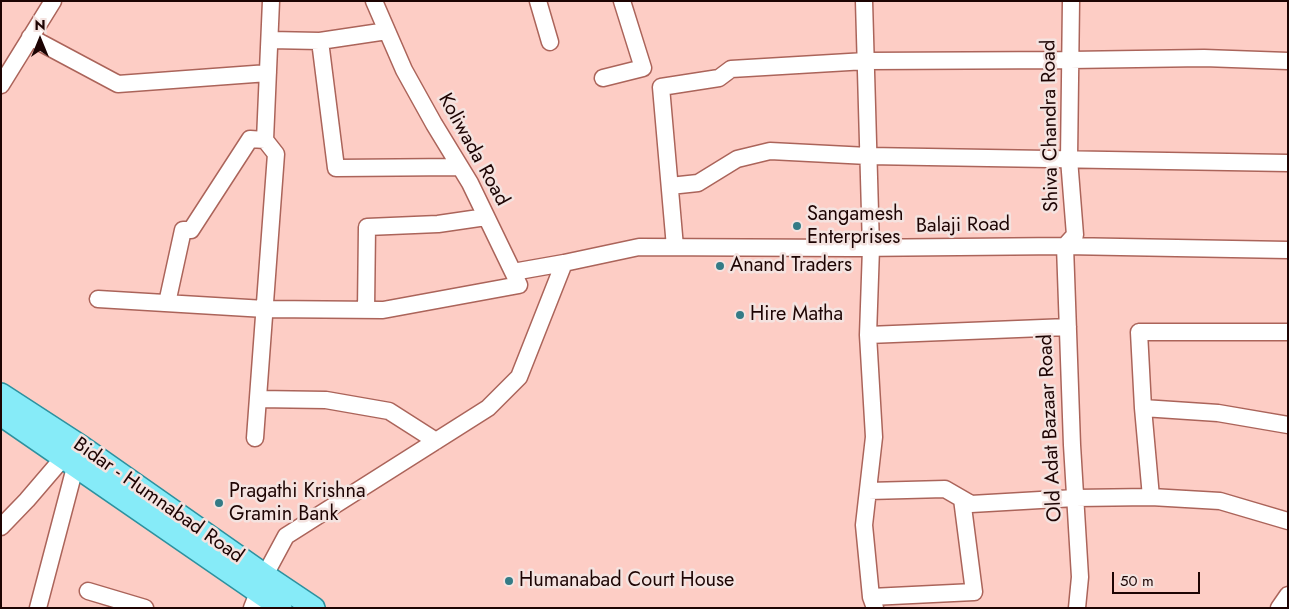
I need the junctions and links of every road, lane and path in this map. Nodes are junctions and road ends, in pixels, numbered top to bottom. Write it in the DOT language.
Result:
graph roads {
  1 [pos="54,1"];
  2 [pos="271,1"];
  3 [pos="374,1"];
  4 [pos="538,1"];
  5 [pos="622,1"];
  6 [pos="864,1"];
  7 [pos="1071,1"];
  8 [pos="387,31"];
  9 [pos="30,37"];
  10 [pos="270,40"];
  11 [pos="320,41"];
  12 [pos="550,42"];
  13 [pos="1070,60"];
  14 [pos="866,61"];
  15 [pos="1288,61"];
  16 [pos="268,73"];
  17 [pos="603,78"];
  18 [pos="1,85"];
  19 [pos="266,140"];
  20 [pos="868,156"];
  21 [pos="1069,159"];
  22 [pos="1288,163"];
  23 [pos="460,167"];
  24 [pos="670,186"];
  25 [pos="486,217"];
  26 [pos="1065,246"];
  27 [pos="675,248"];
  28 [pos="871,248"];
  29 [pos="1288,250"];
  30 [pos="564,263"];
  31 [pos="513,272"];
  32 [pos="98,299"];
  33 [pos="167,303"];
  34 [pos="265,309"];
  35 [pos="366,310"];
  36 [pos="1068,327"];
  37 [pos="1288,332"];
  38 [pos="868,335"];
  39 [pos="1,394"];
  40 [pos="258,399"];
  41 [pos="1143,408"];
  42 [pos="1,415"];
  43 [pos="1288,425"];
  44 [pos="255,438"];
  45 [pos="436,441"];
  46 [pos="73,453"];
  47 [pos="868,491"];
  48 [pos="1151,497"];
  49 [pos="1075,498"];
  50 [pos="962,499"];
  51 [pos="1288,521"];
  52 [pos="1,527"];
  53 [pos="88,591"];
  54 [pos="258,592"];
  55 [pos="1288,595"];
  56 [pos="873,603"];
  57 [pos="38,608"];
  58 [pos="145,608"];
  59 [pos="281,608"];
  60 [pos="314,608"];
  61 [pos="1077,608"];
  62 [pos="1279,608"];
  1 -- 9 [label="street"];
  2 -- 10 [label="street"];
  3 -- 8 [label="street, Koliwada Road"];
  4 -- 12 [label="street"];
  5 -- 17 [label="street"];
  6 -- 14 [label="street"];
  7 -- 13 [label="street, Shiva Chandra Road"];
  8 -- 11 [label="street"];
  8 -- 23 [label="street, Koliwada Road"];
  9 -- 16 [label="street"];
  9 -- 18 [label="street"];
  10 -- 11 [label="street"];
  10 -- 16 [label="street"];
  11 -- 23 [label="street"];
  13 -- 14 [label="street"];
  13 -- 15 [label="street"];
  13 -- 21 [label="street, Shiva Chandra Road"];
  14 -- 20 [label="street"];
  14 -- 24 [label="street"];
  16 -- 19 [label="street"];
  19 -- 33 [label="street"];
  19 -- 34 [label="street"];
  20 -- 21 [label="street"];
  20 -- 24 [label="street"];
  20 -- 28 [label="street"];
  21 -- 22 [label="street"];
  21 -- 26 [label="street, Shiva Chandra Road"];
  23 -- 25 [label="street, Koliwada Road"];
  24 -- 27 [label="street"];
  25 -- 31 [label="street, Koliwada Road"];
  25 -- 35 [label="street"];
  26 -- 28 [label="street, Balaji Road"];
  26 -- 29 [label="street, Balaji Road"];
  26 -- 36 [label="street, Old Adat Bazaar Road"];
  27 -- 28 [label="street, Balaji Road"];
  27 -- 30 [label="street, Balaji Road"];
  28 -- 38 [label="street"];
  30 -- 31 [label="street"];
  30 -- 45 [label="street"];
  31 -- 35 [label="street"];
  32 -- 33 [label="street"];
  33 -- 34 [label="street"];
  34 -- 35 [label="street"];
  34 -- 40 [label="street"];
  36 -- 38 [label="street"];
  36 -- 49 [label="street, Old Adat Bazaar Road"];
  37 -- 41 [label="street"];
  38 -- 47 [label="street"];
  39 -- 46 [label="main road, Bidar - Humnabad Road"];
  40 -- 44 [label="street"];
  40 -- 45 [label="street"];
  41 -- 43 [label="street"];
  41 -- 48 [label="street"];
  42 -- 46 [label="main road, Bidar - Humnabad Road"];
  45 -- 54 [label="street"];
  46 -- 52 [label="street"];
  46 -- 54 [label="main road, Bidar - Humnabad Road"];
  46 -- 57 [label="street"];
  47 -- 50 [label="street"];
  47 -- 56 [label="street"];
  48 -- 49 [label="street"];
  48 -- 51 [label="street"];
  49 -- 50 [label="street"];
  49 -- 61 [label="street, Old Adat Bazaar Road"];
  50 -- 56 [label="street"];
  53 -- 58 [label="street"];
  54 -- 59 [label="main road, Bidar - Humnabad Road"];
  54 -- 60 [label="main road, Bidar - Humnabad Road"];
  55 -- 62 [label="street"];
}
